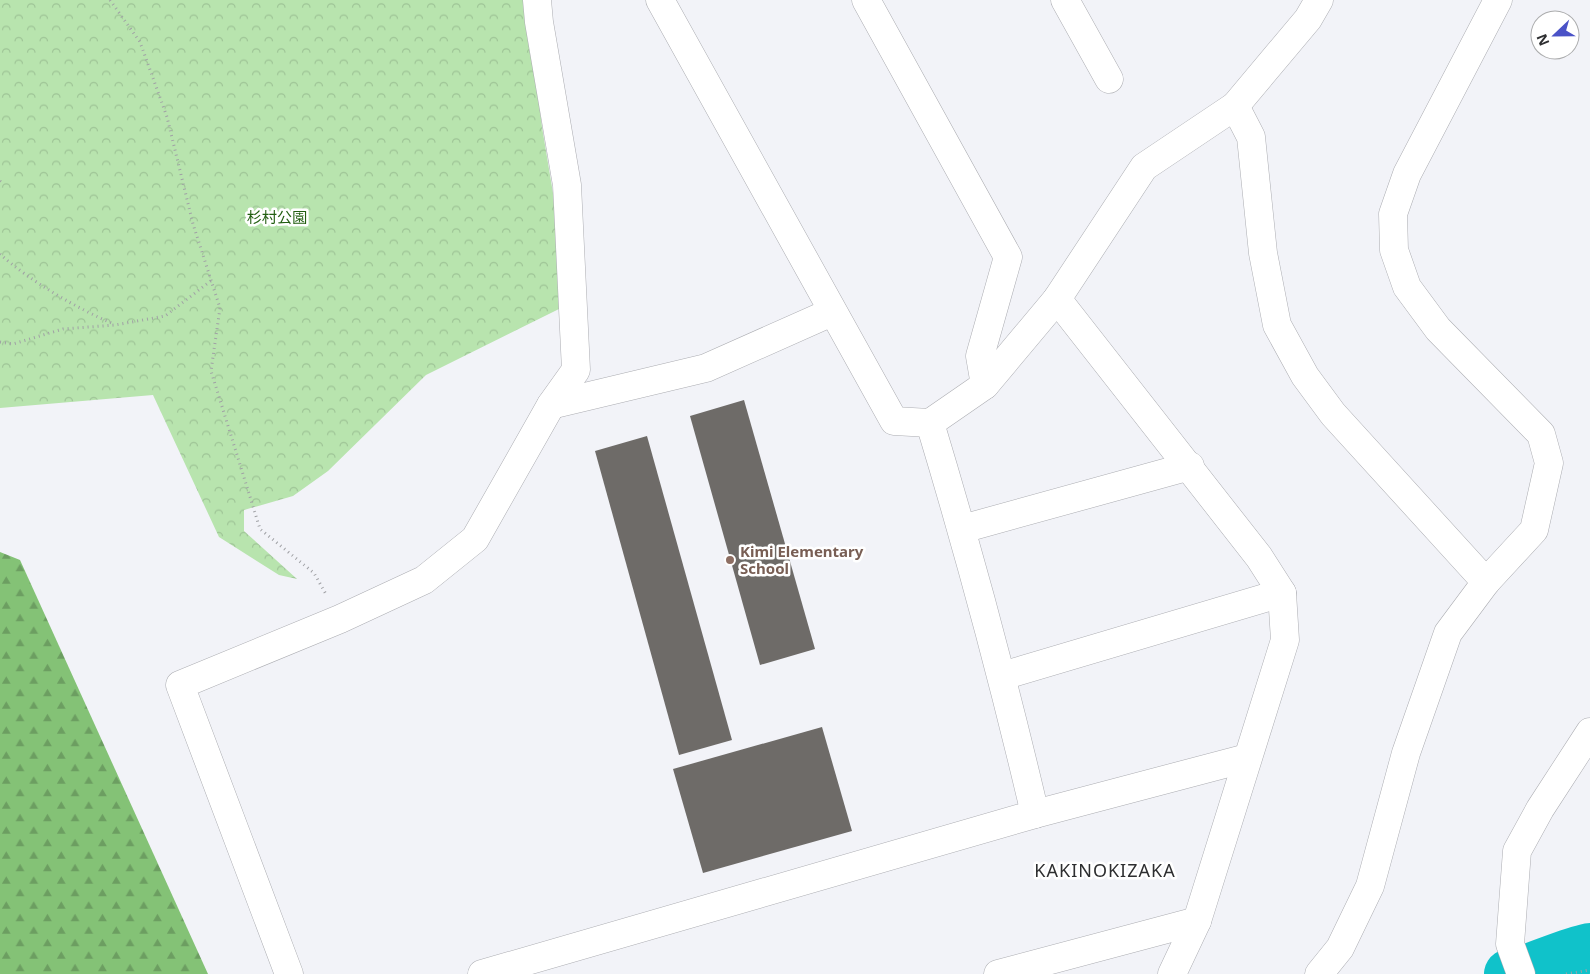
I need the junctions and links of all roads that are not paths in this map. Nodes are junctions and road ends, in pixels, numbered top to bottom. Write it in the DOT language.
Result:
graph roads {
  1 [pos="537,0"];
  2 [pos="660,0"];
  3 [pos="866,0"];
  4 [pos="1065,0"];
  5 [pos="1319,0"];
  6 [pos="1498,0"];
  7 [pos="1109,79"];
  8 [pos="1234,106"];
  9 [pos="1057,299"];
  10 [pos="832,312"];
  11 [pos="985,385"];
  12 [pos="552,405"];
  13 [pos="930,423"];
  14 [pos="1190,466"];
  15 [pos="962,529"];
  16 [pos="1486,582"];
  17 [pos="1282,592"];
  18 [pos="1002,676"];
  19 [pos="1590,732"];
  20 [pos="1247,758"];
  21 [pos="1035,814"];
  22 [pos="1197,921"];
  23 [pos="516,969"];
  24 [pos="289,974"];
  25 [pos="482,974"];
  26 [pos="998,974"];
  27 [pos="1172,974"];
  28 [pos="1319,974"];
  29 [pos="1521,974"];
  1 -- 12 [label="street"];
  2 -- 10 [label="street"];
  3 -- 11 [label="street"];
  4 -- 7 [label="street"];
  5 -- 8 [label="street"];
  6 -- 16 [label="street"];
  8 -- 9 [label="street"];
  8 -- 16 [label="street"];
  9 -- 11 [label="street"];
  9 -- 14 [label="street"];
  10 -- 12 [label="street"];
  10 -- 13 [label="street"];
  11 -- 13 [label="street"];
  12 -- 24 [label="street"];
  13 -- 15 [label="street"];
  14 -- 15 [label="street"];
  14 -- 17 [label="street"];
  15 -- 18 [label="street"];
  16 -- 28 [label="street"];
  17 -- 18 [label="street"];
  17 -- 20 [label="street"];
  18 -- 21 [label="street"];
  19 -- 29 [label="street"];
  20 -- 21 [label="street"];
  20 -- 22 [label="street"];
  21 -- 23 [label="street"];
  22 -- 26 [label="street"];
  22 -- 27 [label="street"];
  23 -- 25 [label="street"];
}
